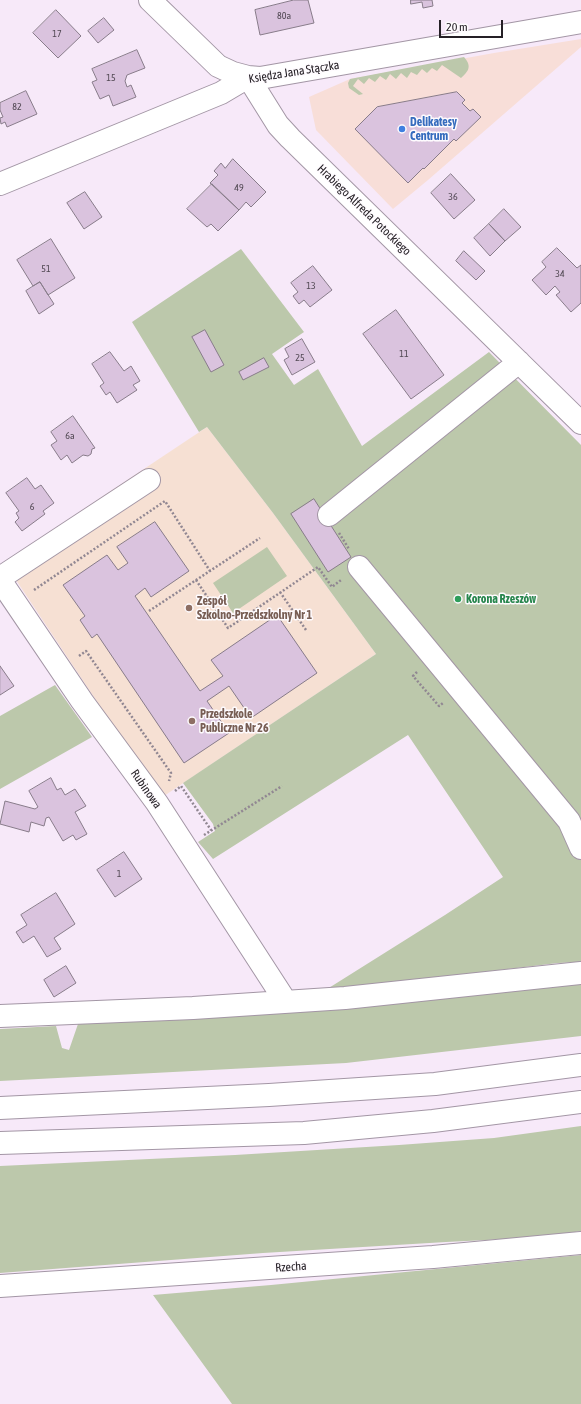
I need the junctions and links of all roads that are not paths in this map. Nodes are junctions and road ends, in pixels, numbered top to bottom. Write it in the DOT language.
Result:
graph roads {
  1 [pos="150,0"];
  2 [pos="581,22"];
  3 [pos="248,77"];
  4 [pos="0,184"];
  5 [pos="518,362"];
  6 [pos="581,423"];
  7 [pos="149,480"];
  8 [pos="329,515"];
  9 [pos="359,567"];
  10 [pos="0,579"];
  11 [pos="581,848"];
  12 [pos="581,973"];
  13 [pos="286,1002"];
  14 [pos="0,1016"];
  15 [pos="581,1065"];
  16 [pos="581,1102"];
  17 [pos="0,1108"];
  18 [pos="0,1143"];
  19 [pos="581,1243"];
  20 [pos="0,1286"];
  1 -- 3 [label="street"];
  2 -- 3 [label="street, Księdza Jana Stączka"];
  3 -- 4 [label="street, Księdza Jana Stączka"];
  3 -- 5 [label="street, Hrabiego Alfreda Potockiego"];
  5 -- 6 [label="street, Hrabiego Alfreda Potockiego"];
  5 -- 8 [label="street"];
  7 -- 10 [label="street"];
  9 -- 11 [label="street"];
  10 -- 13 [label="street, Rubinowa"];
  12 -- 13 [label="street"];
  13 -- 14 [label="street"];
  15 -- 17 [label="street"];
  16 -- 18 [label="street"];
  19 -- 20 [label="street, Rzecha"];
}
